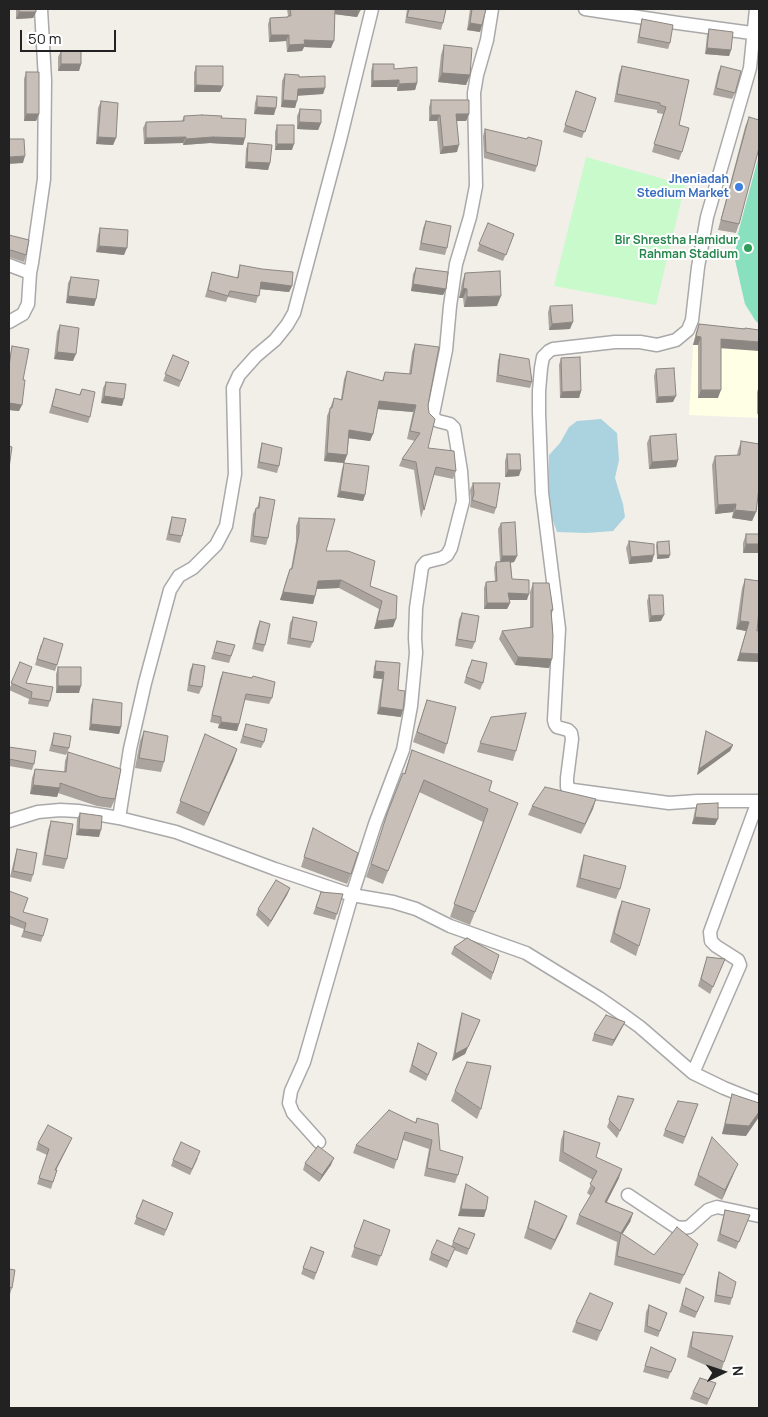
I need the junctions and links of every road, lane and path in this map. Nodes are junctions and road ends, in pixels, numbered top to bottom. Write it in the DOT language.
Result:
graph roads {
  1 [pos="41,9"];
  2 [pos="372,9"];
  3 [pos="492,9"];
  4 [pos="586,9"];
  5 [pos="756,9"];
  6 [pos="756,34"];
  7 [pos="9,265"];
  8 [pos="30,273"];
  9 [pos="9,322"];
  10 [pos="759,801"];
  11 [pos="119,818"];
  12 [pos="9,821"];
  13 [pos="352,895"];
  14 [pos="693,1072"];
  15 [pos="759,1102"];
  16 [pos="319,1142"];
  17 [pos="628,1195"];
  18 [pos="759,1216"];
  1 -- 8 [label="street"];
  2 -- 11 [label="street"];
  3 -- 13 [label="street"];
  4 -- 6 [label="street"];
  5 -- 6 [label="street"];
  6 -- 10 [label="street"];
  7 -- 8 [label="street"];
  8 -- 9 [label="street"];
  10 -- 14 [label="street"];
  11 -- 12 [label="street"];
  11 -- 13 [label="street"];
  13 -- 14 [label="street"];
  13 -- 16 [label="street"];
  14 -- 15 [label="street"];
  17 -- 18 [label="street"];
}
